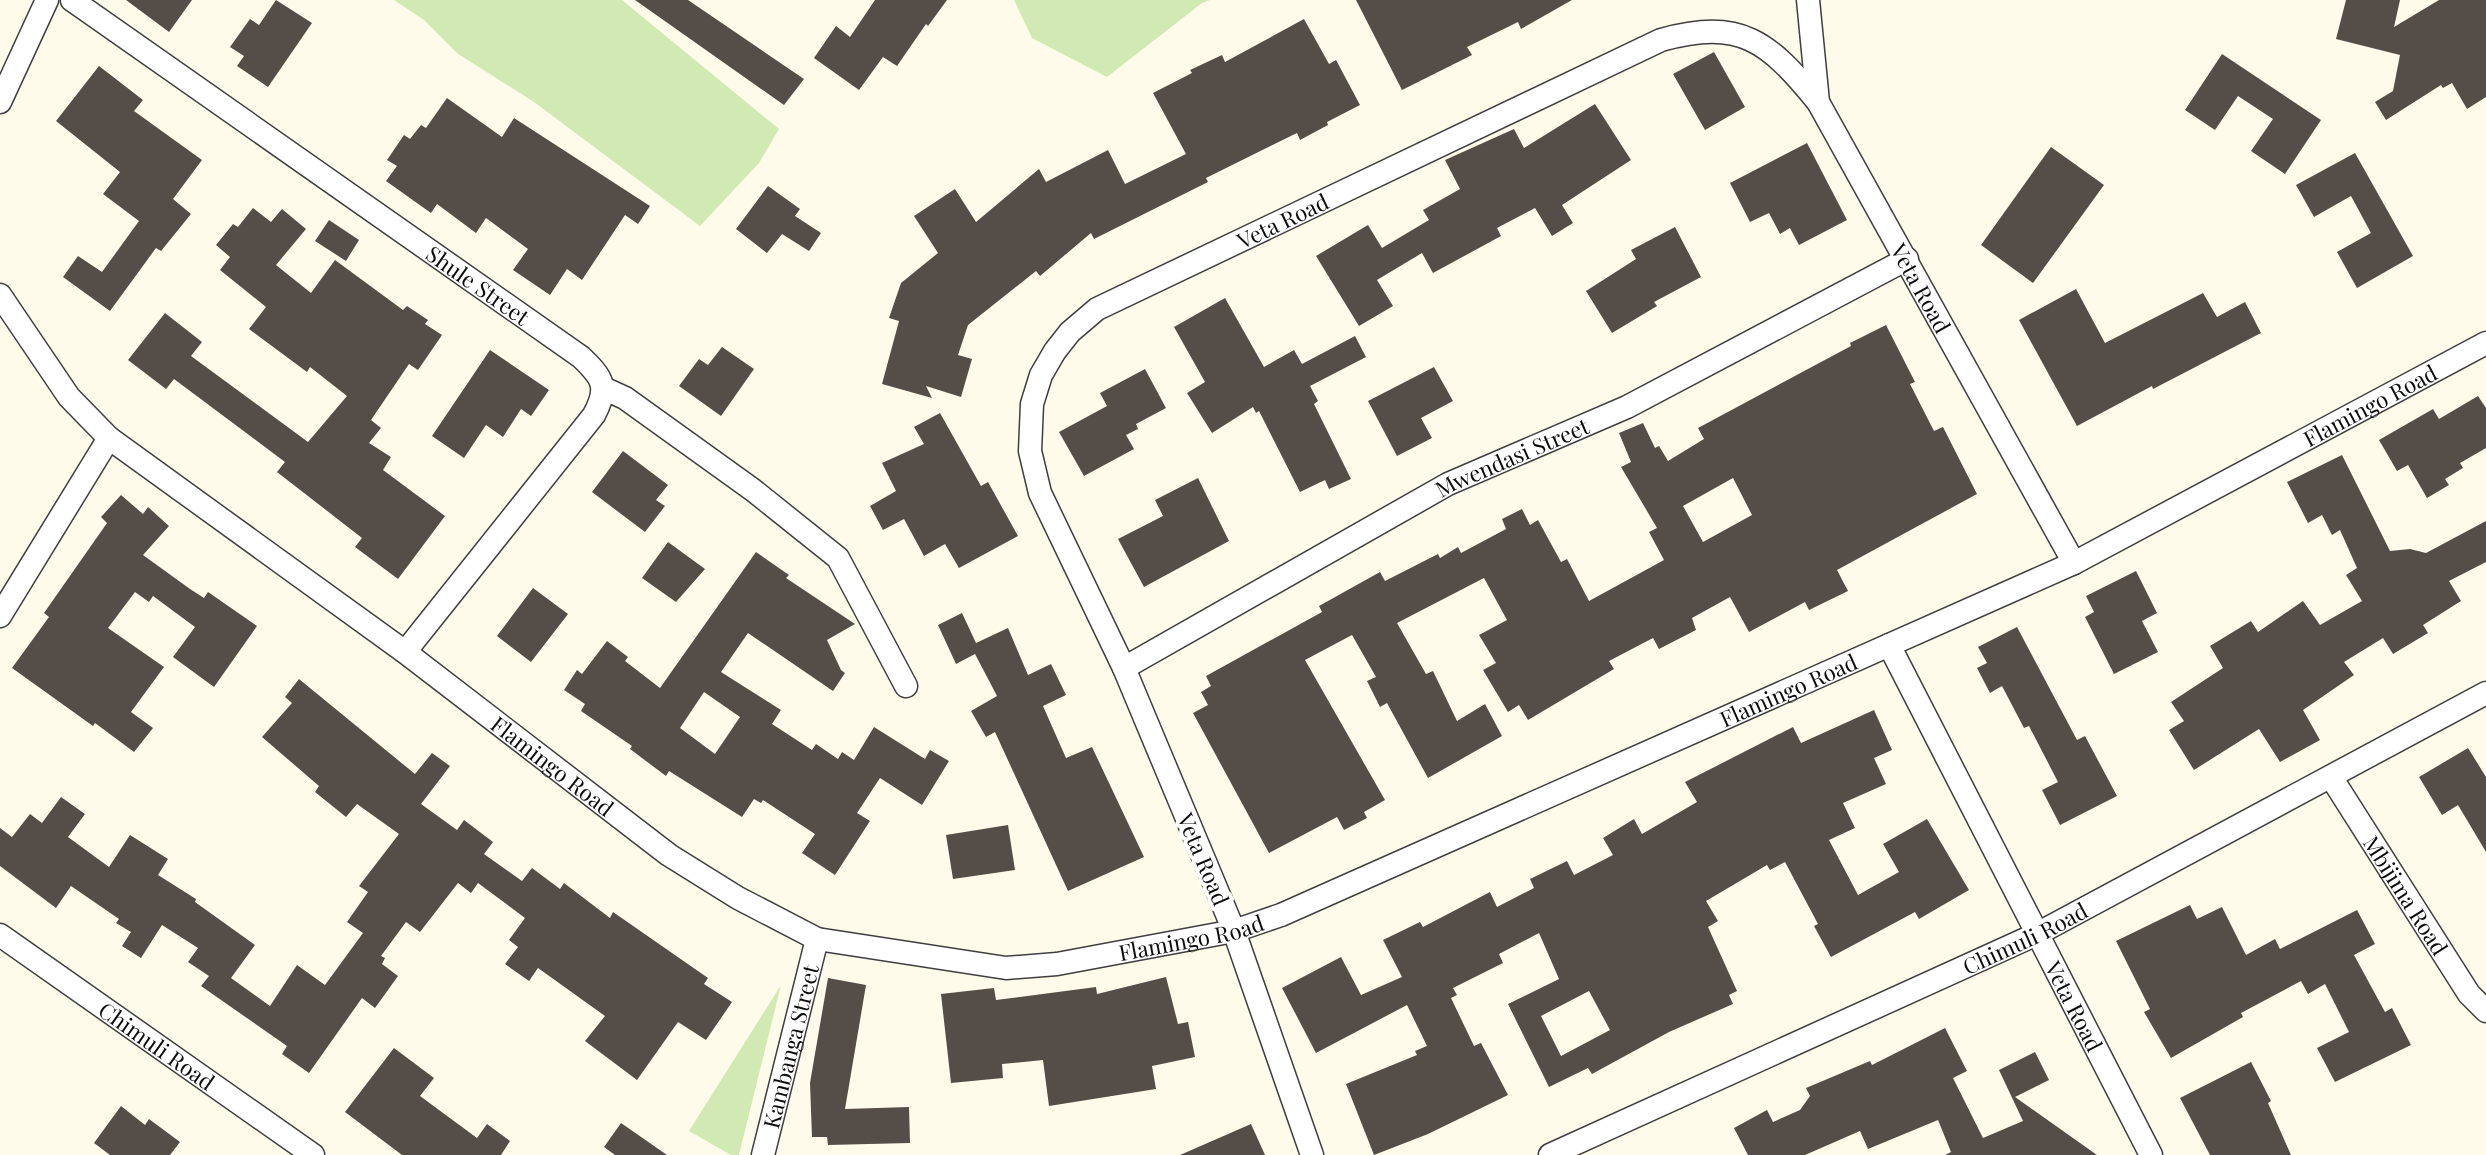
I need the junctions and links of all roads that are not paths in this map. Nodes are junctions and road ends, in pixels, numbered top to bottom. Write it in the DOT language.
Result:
graph roads {
  1 [pos="47,0"];
  2 [pos="72,0"];
  3 [pos="1808,0"];
  4 [pos="0,102"];
  5 [pos="1818,102"];
  6 [pos="1907,259"];
  7 [pos="0,295"];
  8 [pos="2486,343"];
  9 [pos="603,388"];
  10 [pos="109,438"];
  11 [pos="2074,563"];
  12 [pos="0,616"];
  13 [pos="1889,645"];
  14 [pos="405,652"];
  15 [pos="1124,668"];
  16 [pos="906,686"];
  17 [pos="2486,693"];
  18 [pos="2331,777"];
  19 [pos="1234,931"];
  20 [pos="2037,934"];
  21 [pos="0,935"];
  22 [pos="817,939"];
  23 [pos="2485,1012"];
  24 [pos="313,1155"];
  25 [pos="763,1155"];
  26 [pos="1312,1155"];
  27 [pos="1550,1155"];
  28 [pos="2151,1155"];
  1 -- 4 [label="street"];
  2 -- 9 [label="street, Shule Street"];
  3 -- 5 [label="street"];
  5 -- 6 [label="street, Veta Road"];
  5 -- 15 [label="street, Veta Road"];
  6 -- 11 [label="street, Veta Road"];
  6 -- 15 [label="street, Mwendasi Street"];
  7 -- 10 [label="street, Flamingo Road"];
  8 -- 11 [label="street, Flamingo Road"];
  9 -- 14 [label="street"];
  9 -- 16 [label="street"];
  10 -- 12 [label="street"];
  10 -- 14 [label="street, Flamingo Road"];
  11 -- 13 [label="street, Flamingo Road"];
  13 -- 19 [label="street, Flamingo Road"];
  13 -- 20 [label="street, Veta Road"];
  14 -- 22 [label="street, Flamingo Road"];
  15 -- 19 [label="street, Veta Road"];
  17 -- 18 [label="street, Chimuli Road"];
  18 -- 20 [label="street, Chimuli Road"];
  18 -- 23 [label="street, Mbijima Road"];
  19 -- 22 [label="street, Flamingo Road"];
  19 -- 26 [label="street, Veta Road"];
  20 -- 27 [label="street, Chimuli Road"];
  20 -- 28 [label="street, Veta Road"];
  21 -- 24 [label="street, Chimuli Road"];
  22 -- 25 [label="street, Kambanga Street"];
}
